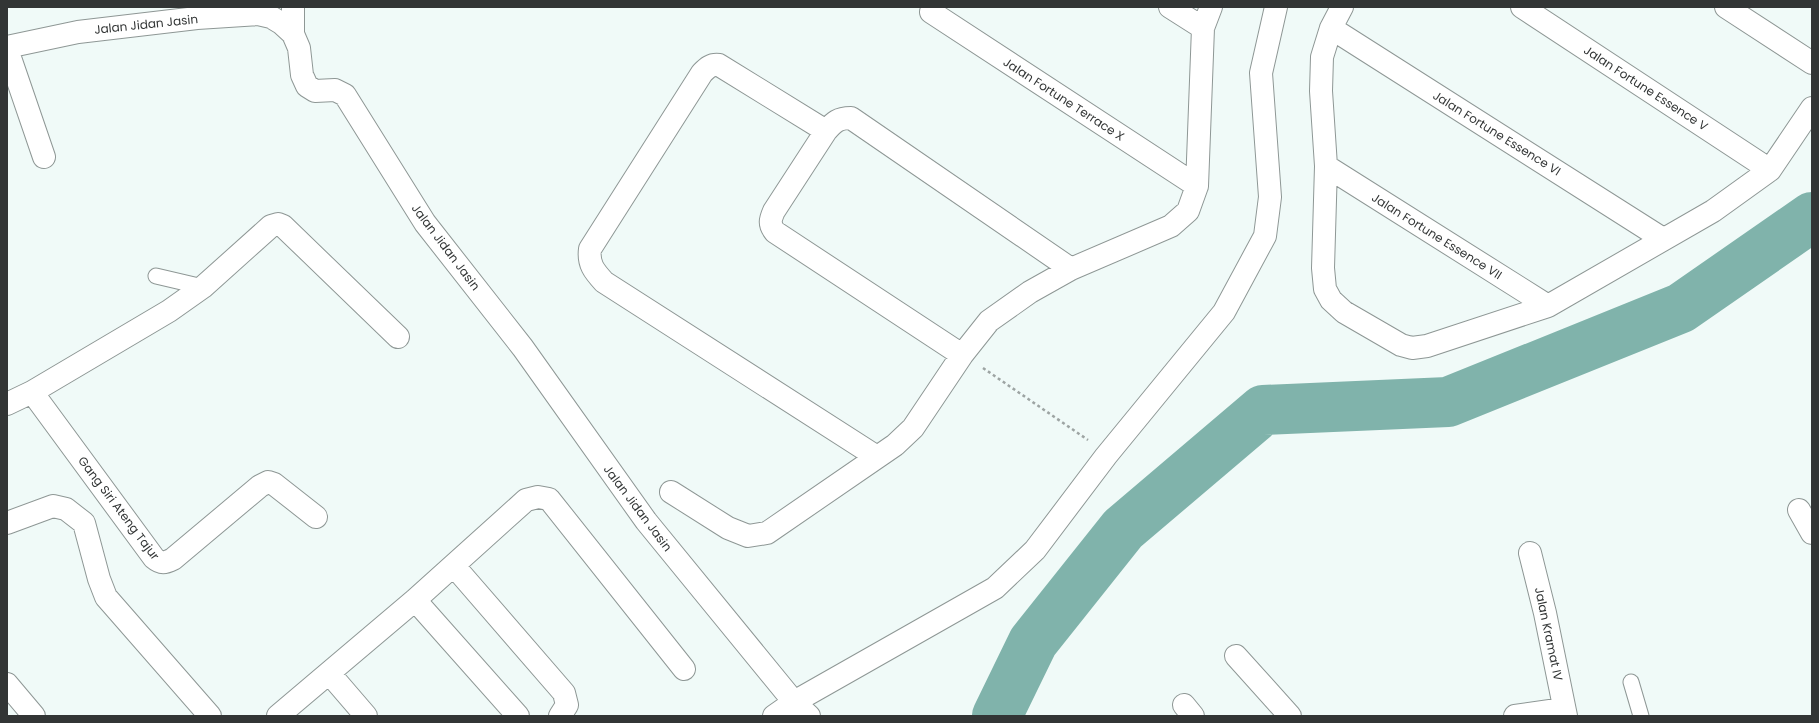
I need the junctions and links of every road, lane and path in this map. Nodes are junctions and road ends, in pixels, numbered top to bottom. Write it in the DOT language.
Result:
graph roads {
  1 [pos="293,7"];
  2 [pos="1170,7"];
  3 [pos="1211,7"];
  4 [pos="1276,7"];
  5 [pos="1342,7"];
  6 [pos="1522,7"];
  7 [pos="1726,7"];
  8 [pos="931,12"];
  9 [pos="1203,28"];
  10 [pos="1331,28"];
  11 [pos="294,34"];
  12 [pos="7,48"];
  13 [pos="1812,63"];
  14 [pos="1812,108"];
  15 [pos="826,131"];
  16 [pos="44,157"];
  17 [pos="1326,166"];
  18 [pos="1770,170"];
  19 [pos="1197,186"];
  20 [pos="1663,239"];
  21 [pos="1071,269"];
  22 [pos="156,276"];
  23 [pos="203,287"];
  24 [pos="1548,306"];
  25 [pos="398,337"];
  26 [pos="962,355"];
  27 [pos="32,392"];
  28 [pos="7,404"];
  29 [pos="1106,456"];
  30 [pos="877,457"];
  31 [pos="671,492"];
  32 [pos="1799,510"];
  33 [pos="316,517"];
  34 [pos="7,523"];
  35 [pos="1812,533"];
  36 [pos="1530,553"];
  37 [pos="454,566"];
  38 [pos="415,600"];
  39 [pos="1236,656"];
  40 [pos="684,669"];
  41 [pos="329,673"];
  42 [pos="1630,682"];
  43 [pos="7,684"];
  44 [pos="802,709"];
  45 [pos="1565,712"];
  46 [pos="34,716"];
  47 [pos="210,716"];
  48 [pos="278,716"];
  49 [pos="366,716"];
  50 [pos="518,716"];
  51 [pos="560,716"];
  52 [pos="774,716"];
  53 [pos="1290,716"];
  54 [pos="1515,716"];
  55 [pos="1641,716"];
  1 -- 11 [label="street"];
  2 -- 9 [label="street"];
  3 -- 9 [label="street"];
  4 -- 29 [label="street"];
  5 -- 10 [label="street"];
  6 -- 18 [label="street, Jalan Fortune Essence V"];
  7 -- 13 [label="street"];
  8 -- 19 [label="street, Jalan Fortune Terrace X"];
  9 -- 19 [label="street"];
  10 -- 17 [label="street"];
  10 -- 20 [label="street, Jalan Fortune Essence VI"];
  11 -- 12 [label="street, Jalan Jidan Jasin"];
  11 -- 44 [label="street, Jalan Jidan Jasin"];
  12 -- 16 [label="street"];
  14 -- 18 [label="street"];
  15 -- 21 [label="street"];
  15 -- 26 [label="street"];
  15 -- 30 [label="street"];
  17 -- 24 [label="street, Jalan Fortune Essence VII"];
  17 -- 24 [label="street"];
  18 -- 20 [label="street"];
  19 -- 21 [label="street"];
  20 -- 24 [label="street"];
  21 -- 26 [label="street"];
  22 -- 23 [label="lane"];
  23 -- 25 [label="street"];
  23 -- 27 [label="street"];
  26 -- 29 [label="path"];
  26 -- 30 [label="street"];
  27 -- 28 [label="street"];
  27 -- 33 [label="street, Gang Siri Ateng Tajur"];
  29 -- 44 [label="street"];
  30 -- 31 [label="street"];
  32 -- 35 [label="street"];
  34 -- 47 [label="street"];
  36 -- 45 [label="street, Jalan Kramat IV"];
  37 -- 38 [label="street"];
  37 -- 40 [label="street"];
  37 -- 51 [label="street"];
  38 -- 41 [label="street"];
  38 -- 50 [label="street"];
  39 -- 53 [label="street"];
  41 -- 48 [label="street"];
  41 -- 49 [label="street"];
  42 -- 55 [label="lane"];
  43 -- 46 [label="street"];
  44 -- 52 [label="street"];
  45 -- 54 [label="street"];
}
